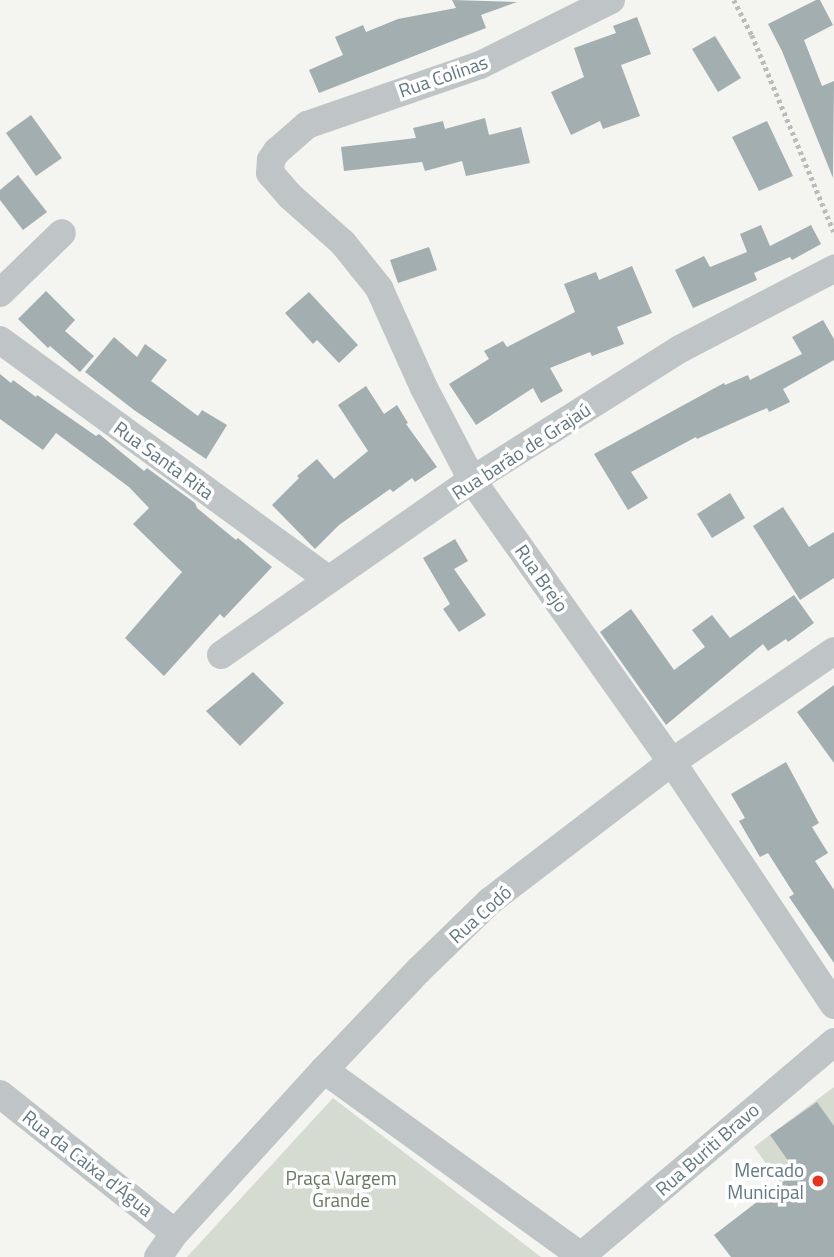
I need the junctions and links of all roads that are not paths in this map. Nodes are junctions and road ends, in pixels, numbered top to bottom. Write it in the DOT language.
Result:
graph roads {
  1 [pos="611,0"];
  2 [pos="277,151"];
  3 [pos="62,233"];
  4 [pos="834,269"];
  5 [pos="0,293"];
  6 [pos="0,340"];
  7 [pos="472,480"];
  8 [pos="328,579"];
  9 [pos="834,651"];
  10 [pos="221,655"];
  11 [pos="672,762"];
  12 [pos="834,1005"];
  13 [pos="834,1042"];
  14 [pos="324,1070"];
  15 [pos="0,1094"];
  16 [pos="175,1233"];
  17 [pos="158,1257"];
  18 [pos="581,1257"];
  1 -- 2 [label="street, Rua Colinas"];
  2 -- 7 [label="street, Rua Brejo"];
  3 -- 5 [label="street"];
  4 -- 7 [label="street, Rua barão de Grajaú"];
  6 -- 8 [label="street, Rua Santa Rita"];
  7 -- 8 [label="street, Rua barão de Grajaú"];
  7 -- 11 [label="street, Rua Brejo"];
  8 -- 10 [label="street, Rua barão de Grajaú"];
  9 -- 11 [label="street, Rua Codó"];
  11 -- 12 [label="street, Rua Brejo"];
  11 -- 14 [label="street, Rua Codó"];
  13 -- 18 [label="street, Rua Buriti Bravo"];
  14 -- 16 [label="street, Rua Codó"];
  14 -- 18 [label="street"];
  15 -- 16 [label="street, Rua da Caixa d'Água"];
  16 -- 17 [label="street, Rua Codó"];
}
